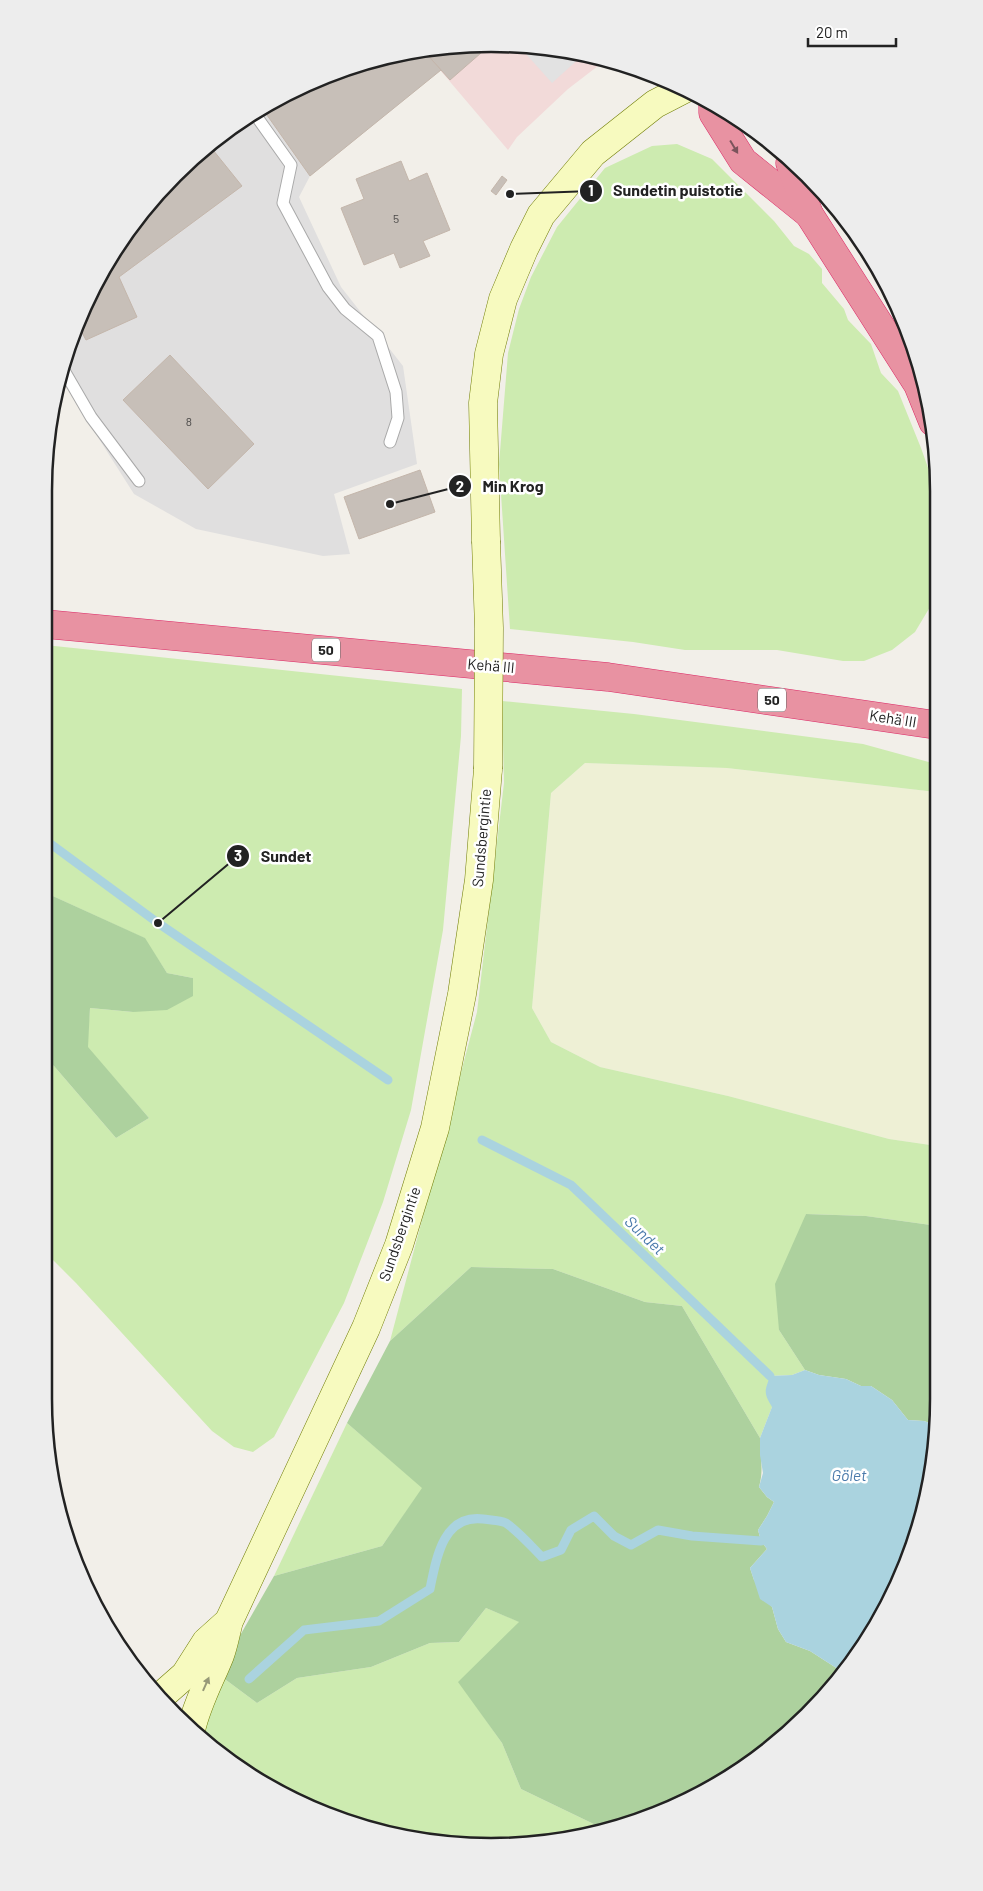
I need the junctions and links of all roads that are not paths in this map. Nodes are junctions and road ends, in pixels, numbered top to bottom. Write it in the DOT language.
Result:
graph roads {
  1 [pos="676,93"];
  2 [pos="713,112"];
  3 [pos="258,120"];
  4 [pos="794,174"];
  5 [pos="809,214"];
  6 [pos="67,376"];
  7 [pos="917,384"];
  8 [pos="390,442"];
  9 [pos="139,481"];
  10 [pos="52,625"];
  11 [pos="930,724"];
  12 [pos="229,1621"];
  13 [pos="165,1693"];
  14 [pos="193,1722"];
  1 -- 12 [label="main road, Sundsbergintie, bridge"];
  2 -- 5 [label="highway, one-way"];
  3 -- 8 [label="lane"];
  4 -- 5 [label="highway"];
  5 -- 7 [label="highway"];
  6 -- 9 [label="lane"];
  10 -- 11 [label="highway, Kehä III / 50"];
  12 -- 13 [label="main road, Sundsbergintie"];
  14 -- 12 [label="main road, Sundsbergintie, one-way"];
}
